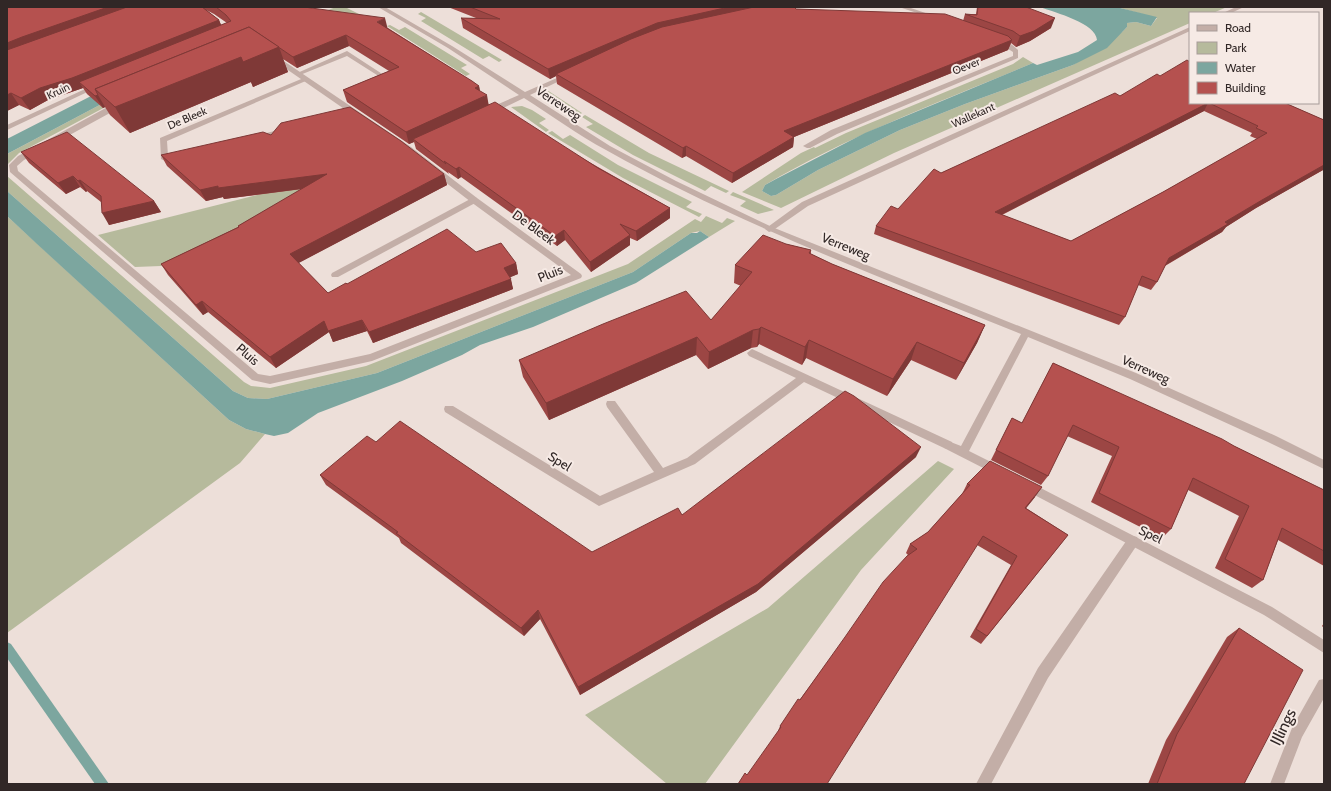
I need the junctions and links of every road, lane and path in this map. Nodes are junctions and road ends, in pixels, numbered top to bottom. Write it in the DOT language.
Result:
graph roads {
  1 [pos="381,7"];
  2 [pos="902,7"];
  3 [pos="1241,7"];
  4 [pos="1228,12"];
  5 [pos="945,21"];
  6 [pos="1189,29"];
  7 [pos="993,39"];
  8 [pos="572,73"];
  9 [pos="298,74"];
  10 [pos="306,79"];
  11 [pos="390,81"];
  12 [pos="106,82"];
  13 [pos="525,95"];
  14 [pos="483,114"];
  15 [pos="7,128"];
  16 [pos="294,128"];
  17 [pos="248,139"];
  18 [pos="807,146"];
  19 [pos="180,155"];
  20 [pos="21,158"];
  21 [pos="474,200"];
  22 [pos="769,229"];
  23 [pos="335,275"];
  24 [pos="578,276"];
  25 [pos="1026,332"];
  26 [pos="752,353"];
  27 [pos="804,377"];
  28 [pos="611,404"];
  29 [pos="449,409"];
  30 [pos="963,452"];
  31 [pos="1324,465"];
  32 [pos="661,474"];
  33 [pos="1133,541"];
  34 [pos="1324,647"];
  35 [pos="1324,685"];
  36 [pos="983,784"];
  37 [pos="1277,784"];
  1 -- 13 [label="street, Verreweg"];
  2 -- 5 [label="street"];
  3 -- 4 [label="street"];
  6 -- 22 [label="street, Wallekant"];
  7 -- 18 [label="street, Oever"];
  8 -- 13 [label="street"];
  9 -- 10 [label="street, De Bleek"];
  9 -- 11 [label="street"];
  9 -- 20 [label="street, De Bleek"];
  10 -- 19 [label="street, De Bleek"];
  10 -- 21 [label="street, De Bleek"];
  12 -- 15 [label="street, Kruin"];
  13 -- 14 [label="street"];
  13 -- 22 [label="street, Verreweg"];
  16 -- 17 [label="street"];
  20 -- 24 [label="street, Pluis"];
  21 -- 23 [label="street"];
  21 -- 24 [label="street, De Bleek"];
  22 -- 25 [label="street, Verreweg"];
  25 -- 30 [label="street"];
  25 -- 31 [label="street, Verreweg"];
  26 -- 27 [label="street, Spel"];
  27 -- 30 [label="street, Spel"];
  27 -- 32 [label="street, Spel"];
  28 -- 32 [label="street"];
  29 -- 32 [label="street, Spel"];
  30 -- 33 [label="street, Spel"];
  33 -- 34 [label="street, Spel"];
  33 -- 36 [label="street"];
  35 -- 37 [label="street, IJlings"];
}
